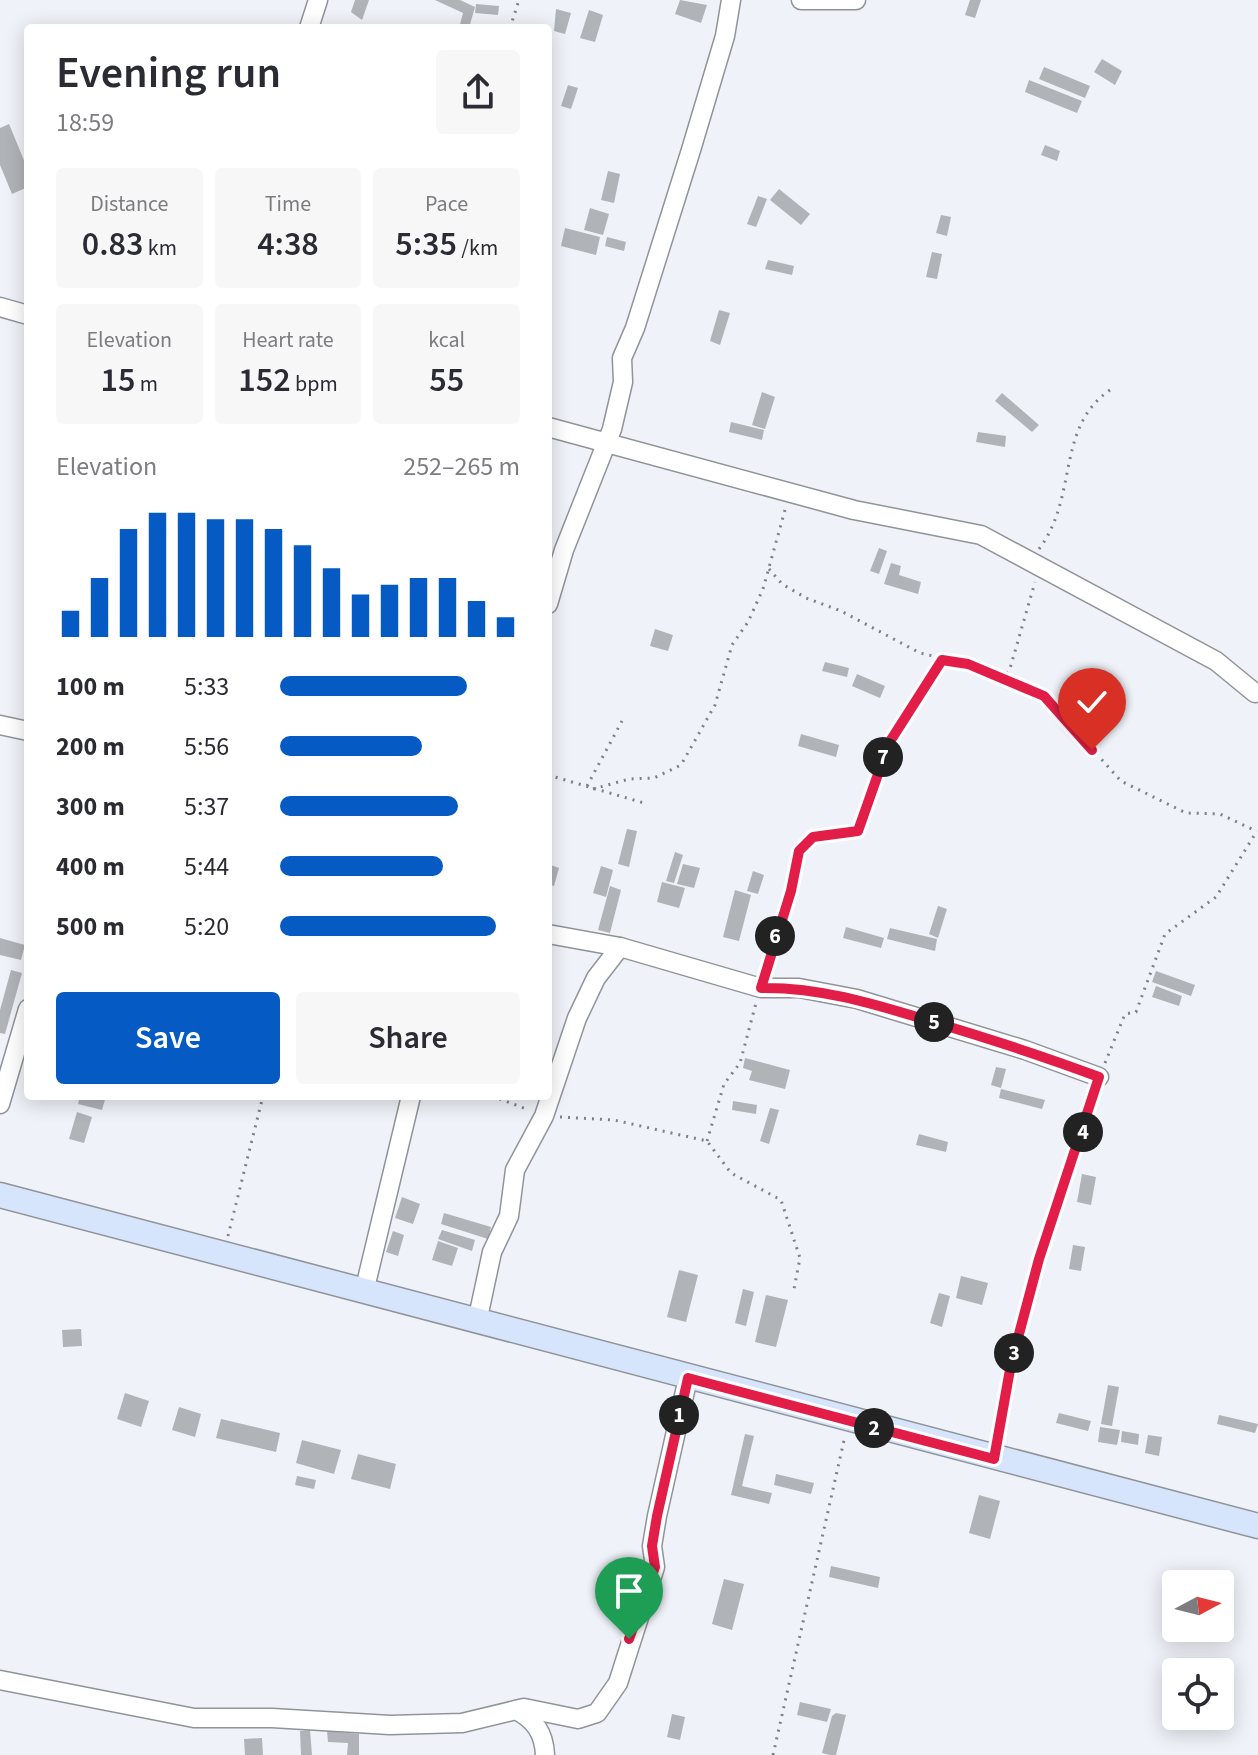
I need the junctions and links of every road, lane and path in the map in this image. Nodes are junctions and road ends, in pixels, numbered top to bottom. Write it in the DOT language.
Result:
graph roads {
  1 [pos="318,0"];
  2 [pos="519,0"];
  3 [pos="731,0"];
  4 [pos="801,0"];
  5 [pos="856,0"];
  6 [pos="310,24"];
  7 [pos="511,24"];
  8 [pos="0,307"];
  9 [pos="24,314"];
  10 [pos="1110,390"];
  11 [pos="552,428"];
  12 [pos="605,441"];
  13 [pos="787,490"];
  14 [pos="1032,563"];
  15 [pos="769,569"];
  16 [pos="552,593"];
  17 [pos="942,660"];
  18 [pos="1001,679"];
  19 [pos="1255,693"];
  20 [pos="622,721"];
  21 [pos="0,725"];
  22 [pos="24,730"];
  23 [pos="552,776"];
  24 [pos="587,786"];
  25 [pos="593,789"];
  26 [pos="644,803"];
  27 [pos="1258,831"];
  28 [pos="552,935"];
  29 [pos="620,947"];
  30 [pos="761,988"];
  31 [pos="24,1023"];
  32 [pos="1099,1077"];
  33 [pos="552,1092"];
  34 [pos="262,1100"];
  35 [pos="410,1100"];
  36 [pos="502,1100"];
  37 [pos="549,1100"];
  38 [pos="0,1104"];
  39 [pos="544,1116"];
  40 [pos="707,1141"];
  41 [pos="0,1195"];
  42 [pos="223,1256"];
  43 [pos="794,1289"];
  44 [pos="364,1292"];
  45 [pos="477,1322"];
  46 [pos="688,1378"];
  47 [pos="848,1421"];
  48 [pos="994,1459"];
  49 [pos="1258,1526"];
  50 [pos="0,1680"];
  51 [pos="514,1709"];
  52 [pos="545,1755"];
  53 [pos="773,1755"];
  1 -- 6 [label="street"];
  2 -- 7 [label="path"];
  3 -- 12 [label="street"];
  4 -- 5 [label="street"];
  8 -- 9 [label="street"];
  10 -- 14 [label="path"];
  11 -- 12 [label="street"];
  12 -- 13 [label="street"];
  12 -- 16 [label="street"];
  13 -- 14 [label="street"];
  13 -- 15 [label="path"];
  14 -- 18 [label="path"];
  14 -- 19 [label="street"];
  15 -- 17 [label="path"];
  15 -- 25 [label="path"];
  17 -- 18 [label="path"];
  17 -- 30 [label="path"];
  18 -- 27 [label="path"];
  20 -- 24 [label="path"];
  21 -- 22 [label="street"];
  23 -- 24 [label="path"];
  24 -- 25 [label="path"];
  25 -- 26 [label="path"];
  27 -- 32 [label="path"];
  28 -- 29 [label="street"];
  29 -- 30 [label="street"];
  29 -- 33 [label="street"];
  30 -- 32 [label="street"];
  30 -- 40 [label="path"];
  31 -- 38 [label="street"];
  32 -- 48 [label="path"];
  34 -- 42 [label="path"];
  35 -- 44 [label="street"];
  36 -- 39 [label="path"];
  37 -- 39 [label="street"];
  39 -- 40 [label="path"];
  39 -- 45 [label="street"];
  40 -- 43 [label="path"];
  41 -- 42 [label="street"];
  42 -- 44 [label="street"];
  44 -- 45 [label="street"];
  45 -- 46 [label="street"];
  46 -- 47 [label="street"];
  46 -- 51 [label="street"];
  47 -- 48 [label="street"];
  47 -- 53 [label="path"];
  48 -- 49 [label="street"];
  50 -- 51 [label="street"];
  51 -- 52 [label="street"];
}
